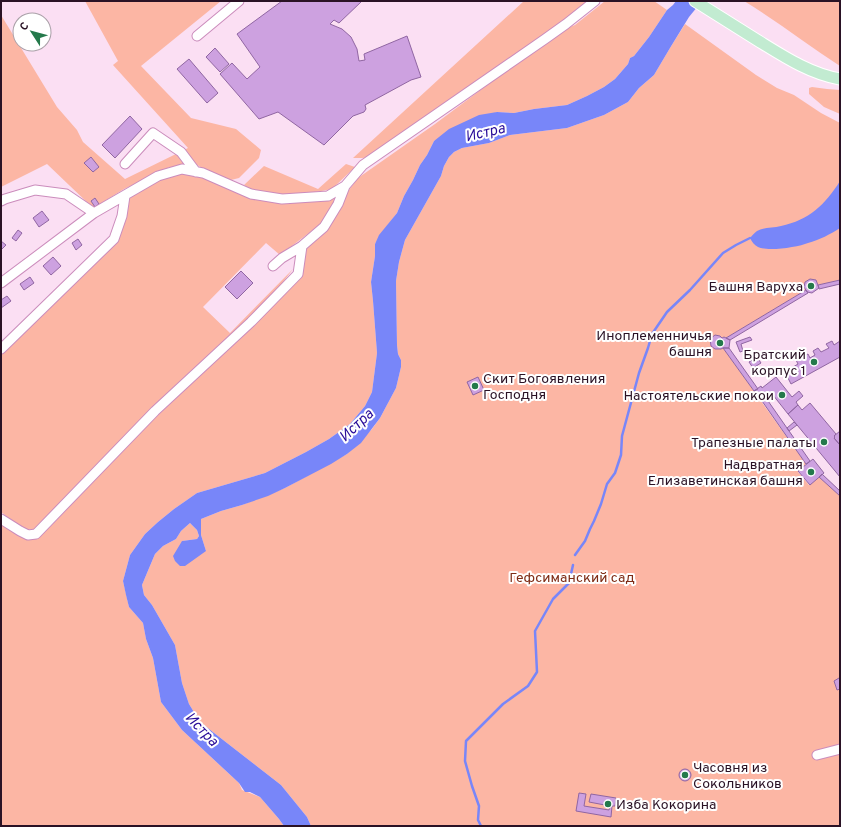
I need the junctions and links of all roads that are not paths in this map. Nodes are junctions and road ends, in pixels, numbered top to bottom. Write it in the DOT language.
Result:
graph roads {
  1 [pos="239,1"];
  2 [pos="595,1"];
  3 [pos="695,1"];
  4 [pos="197,36"];
  5 [pos="840,79"];
  6 [pos="125,164"];
  7 [pos="196,172"];
  8 [pos="345,186"];
  9 [pos="124,196"];
  10 [pos="1,201"];
  11 [pos="94,213"];
  12 [pos="302,246"];
  13 [pos="273,266"];
  14 [pos="1,283"];
  15 [pos="1,349"];
  16 [pos="1,519"];
  17 [pos="840,749"];
  18 [pos="817,755"];
  1 -- 4 [label="street"];
  2 -- 8 [label="street"];
  3 -- 5 [label="main road"];
  6 -- 7 [label="street"];
  7 -- 8 [label="street"];
  7 -- 9 [label="street"];
  8 -- 12 [label="street"];
  9 -- 11 [label="street"];
  9 -- 15 [label="street"];
  10 -- 11 [label="street"];
  11 -- 14 [label="street"];
  12 -- 13 [label="street"];
  12 -- 16 [label="street"];
  17 -- 18 [label="street"];
}
